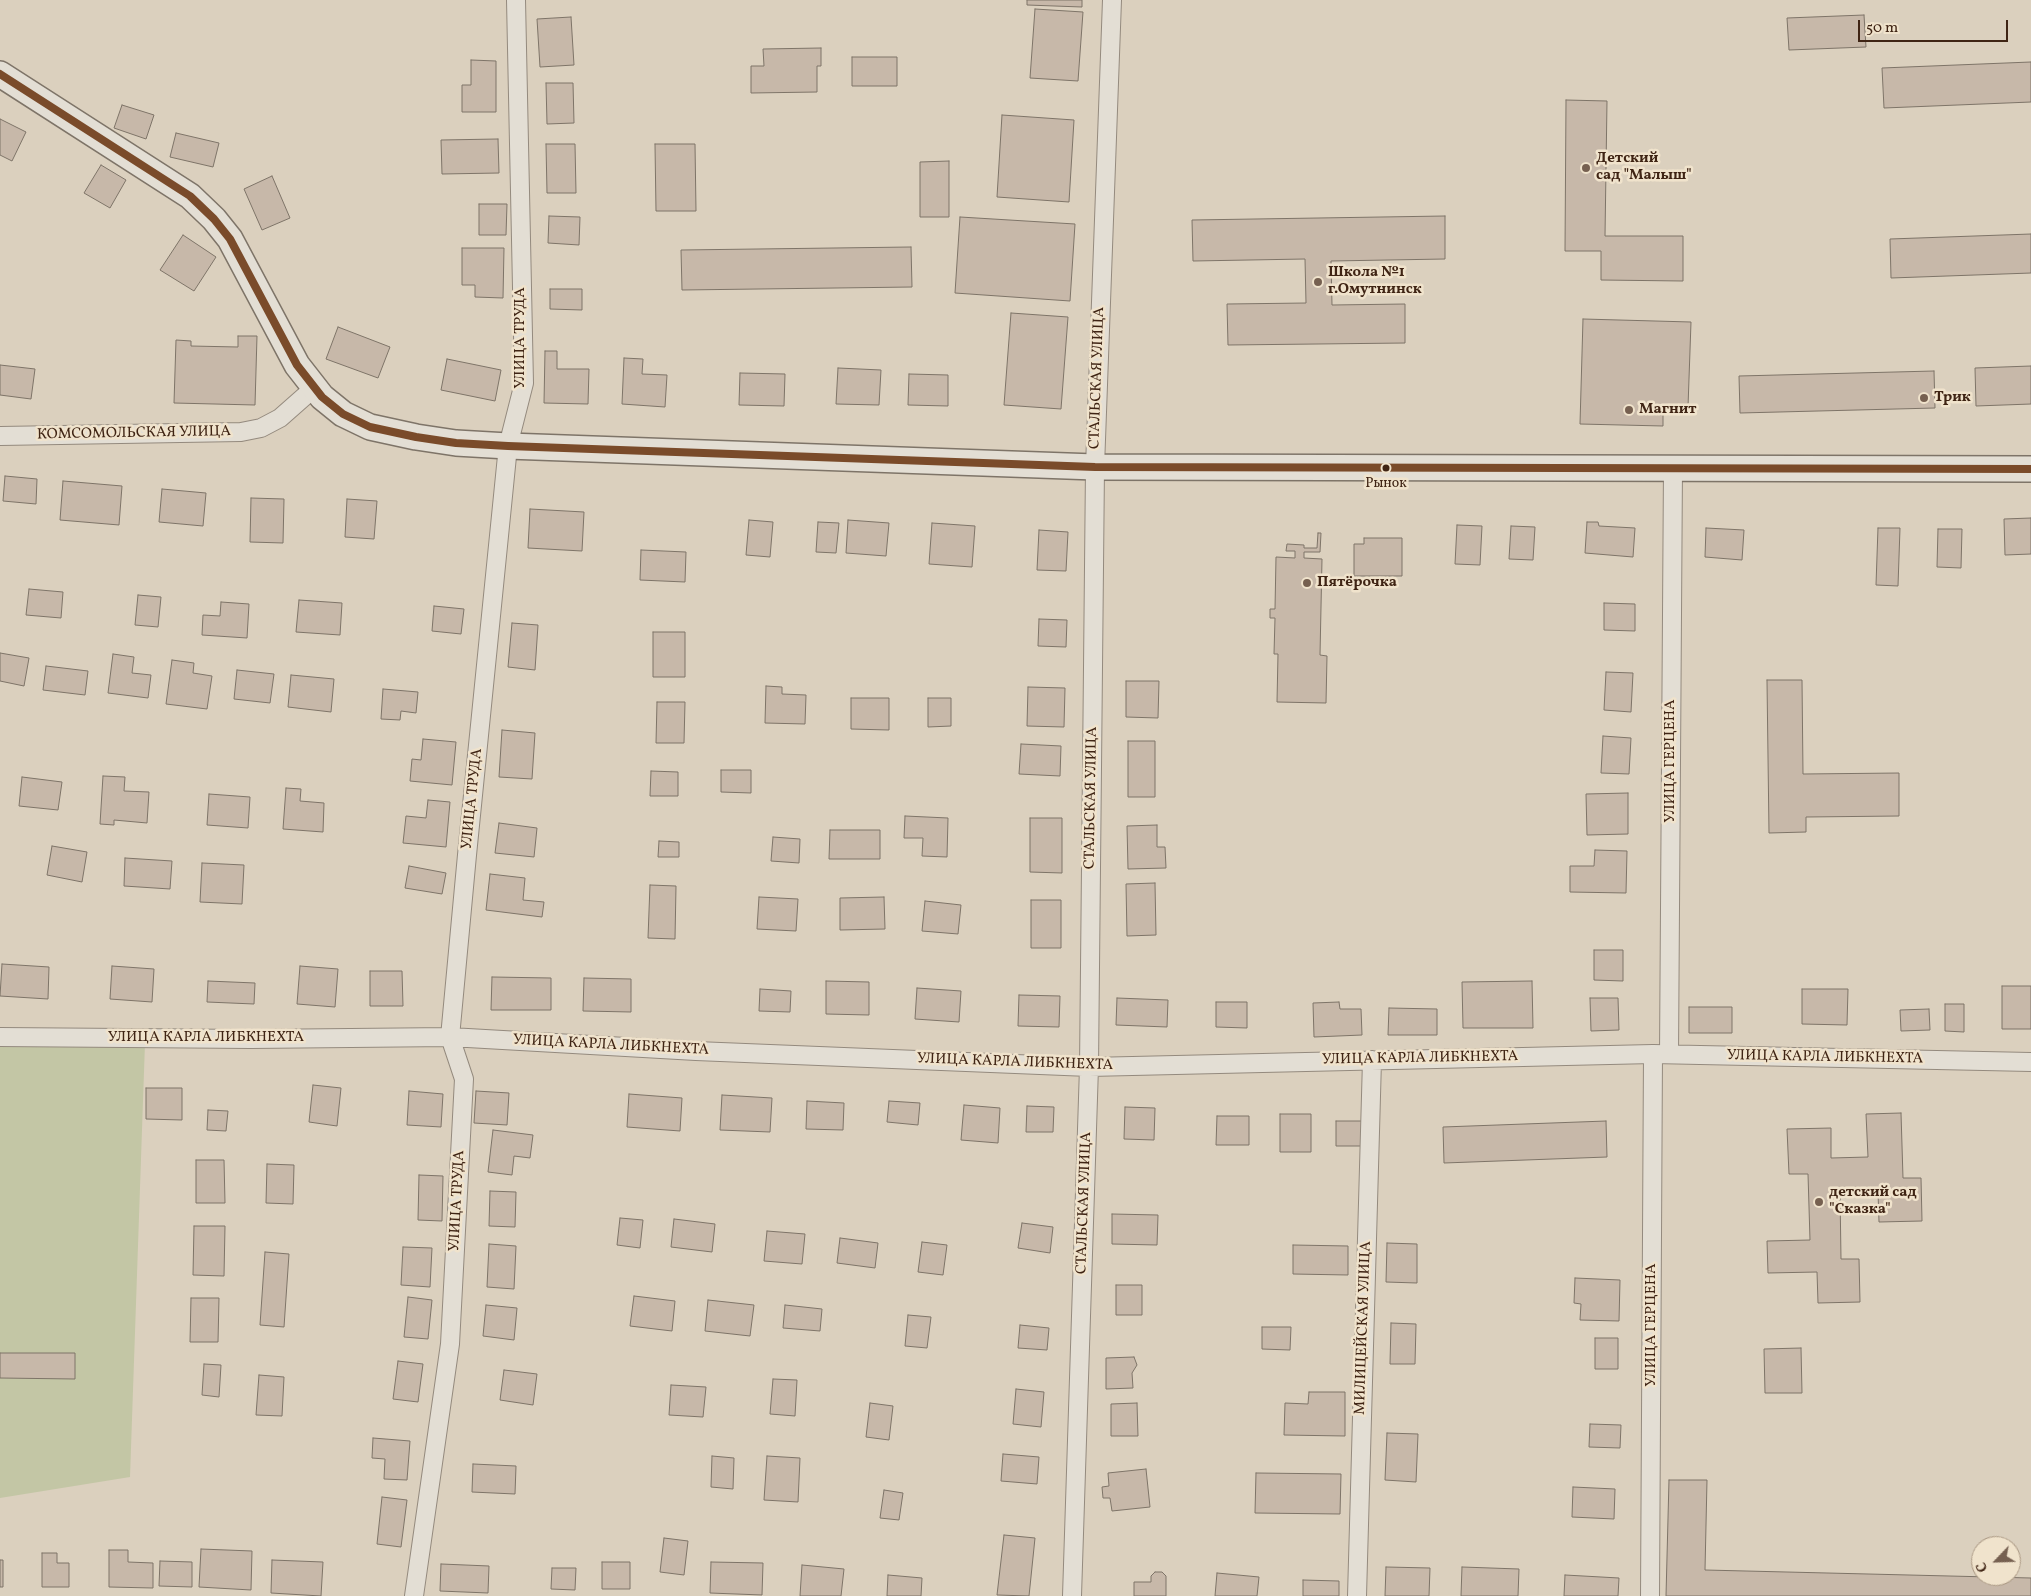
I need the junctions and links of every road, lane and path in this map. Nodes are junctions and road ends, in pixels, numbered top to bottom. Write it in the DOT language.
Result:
graph roads {
  1 [pos="516,0"];
  2 [pos="1112,0"];
  3 [pos="0,74"];
  4 [pos="314,388"];
  5 [pos="0,436"];
  6 [pos="508,446"];
  7 [pos="1095,467"];
  8 [pos="1673,467"];
  9 [pos="2031,469"];
  10 [pos="0,1037"];
  11 [pos="450,1037"];
  12 [pos="1661,1054"];
  13 [pos="1372,1060"];
  14 [pos="2031,1062"];
  15 [pos="1089,1067"];
  16 [pos="414,1596"];
  17 [pos="1072,1596"];
  18 [pos="1357,1596"];
  19 [pos="1650,1596"];
  1 -- 6 [label="street, УЛИЦА ТРУДА"];
  2 -- 7 [label="street, СТАЛЬСКАЯ УЛИЦА"];
  3 -- 4 [label="main road"];
  4 -- 5 [label="street, КОМСОМОЛЬСКАЯ УЛИЦА"];
  4 -- 6 [label="main road"];
  6 -- 7 [label="main road"];
  6 -- 11 [label="street, УЛИЦА ТРУДА"];
  7 -- 8 [label="main road"];
  7 -- 15 [label="street, СТАЛЬСКАЯ УЛИЦА"];
  8 -- 9 [label="main road"];
  8 -- 12 [label="street, УЛИЦА ГЕРЦЕНА"];
  10 -- 11 [label="street, УЛИЦА КАРЛА ЛИБКНЕХТА"];
  11 -- 15 [label="street, УЛИЦА КАРЛА ЛИБКНЕХТА"];
  11 -- 16 [label="street, УЛИЦА ТРУДА"];
  12 -- 13 [label="street, УЛИЦА КАРЛА ЛИБКНЕХТА"];
  12 -- 14 [label="street, УЛИЦА КАРЛА ЛИБКНЕХТА"];
  12 -- 19 [label="street, УЛИЦА ГЕРЦЕНА"];
  13 -- 15 [label="street, УЛИЦА КАРЛА ЛИБКНЕХТА"];
  13 -- 18 [label="street, МИЛИЦЕЙСКАЯ УЛИЦА"];
  15 -- 17 [label="street, СТАЛЬСКАЯ УЛИЦА"];
}
